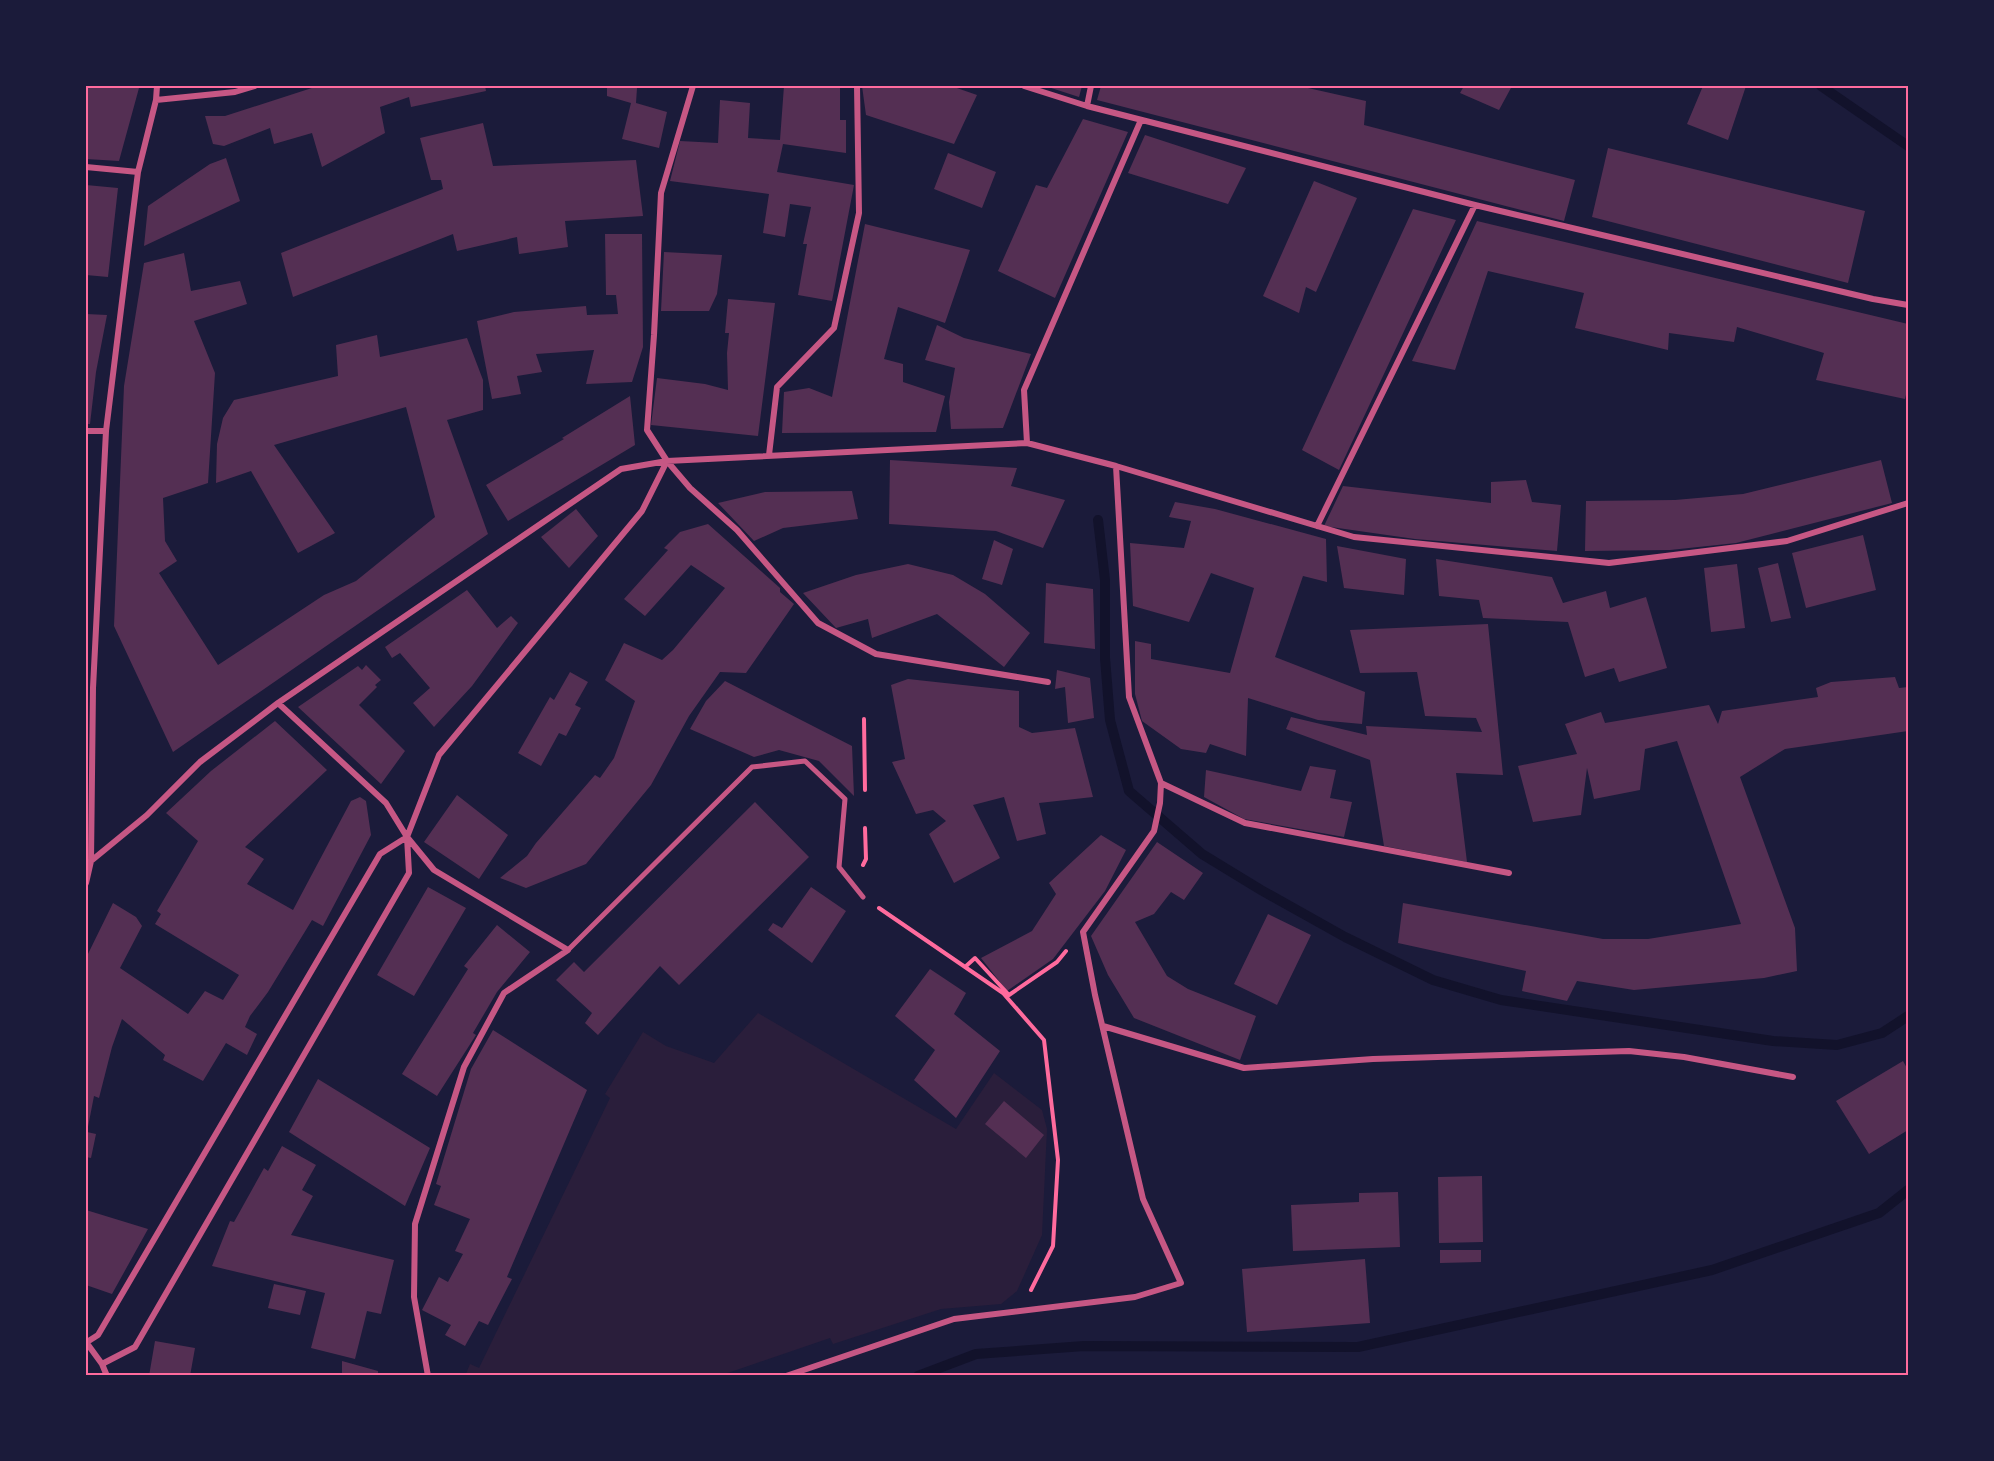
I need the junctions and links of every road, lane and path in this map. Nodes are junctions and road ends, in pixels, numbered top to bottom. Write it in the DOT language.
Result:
graph roads {
  1 [pos="157,86"];
  2 [pos="255,86"];
  3 [pos="693,86"];
  4 [pos="857,86"];
  5 [pos="1024,86"];
  6 [pos="1091,86"];
  7 [pos="156,100"];
  8 [pos="1086,106"];
  9 [pos="1141,120"];
  10 [pos="86,167"];
  11 [pos="138,172"];
  12 [pos="1475,205"];
  13 [pos="1908,305"];
  14 [pos="86,430"];
  15 [pos="106,431"];
  16 [pos="1027,443"];
  17 [pos="769,455"];
  18 [pos="667,461"];
  19 [pos="1116,466"];
  20 [pos="1908,503"];
  21 [pos="1317,526"];
  22 [pos="1048,682"];
  23 [pos="278,703"];
  24 [pos="1161,783"];
  25 [pos="407,837"];
  26 [pos="91,861"];
  27 [pos="1509,873"];
  28 [pos="86,883"];
  29 [pos="863,897"];
  30 [pos="1083,932"];
  31 [pos="568,950"];
  32 [pos="965,967"];
  33 [pos="1103,1026"];
  34 [pos="1794,1077"];
  35 [pos="1015,1311"];
  36 [pos="86,1342"];
  37 [pos="102,1364"];
  38 [pos="786,1375"];
  39 [pos="107,1376"];
  40 [pos="428,1376"];
  1 -- 7 [label="street"];
  2 -- 7 [label="street"];
  3 -- 18 [label="street"];
  4 -- 17 [label="street"];
  5 -- 8 [label="street"];
  6 -- 8 [label="street"];
  7 -- 11 [label="street"];
  8 -- 9 [label="street"];
  9 -- 12 [label="street"];
  9 -- 16 [label="street"];
  10 -- 11 [label="street"];
  11 -- 15 [label="street"];
  12 -- 13 [label="street"];
  12 -- 21 [label="street"];
  14 -- 15 [label="street"];
  15 -- 26 [label="street"];
  16 -- 17 [label="street"];
  16 -- 19 [label="street"];
  17 -- 18 [label="street"];
  18 -- 22 [label="street"];
  18 -- 23 [label="street"];
  18 -- 25 [label="street"];
  19 -- 21 [label="street"];
  19 -- 24 [label="street"];
  20 -- 21 [label="street"];
  23 -- 25 [label="street"];
  23 -- 26 [label="street"];
  24 -- 27 [label="street"];
  24 -- 30 [label="street"];
  25 -- 31 [label="street"];
  25 -- 36 [label="street"];
  25 -- 37 [label="street"];
  26 -- 28 [label="street"];
  29 -- 31 [label="street"];
  29 -- 32 [label="path"];
  30 -- 32 [label="path"];
  30 -- 33 [label="street"];
  31 -- 40 [label="street"];
  32 -- 35 [label="path"];
  33 -- 34 [label="street"];
  33 -- 35 [label="street"];
  35 -- 38 [label="street"];
  36 -- 37 [label="street"];
  37 -- 39 [label="street"];
}
